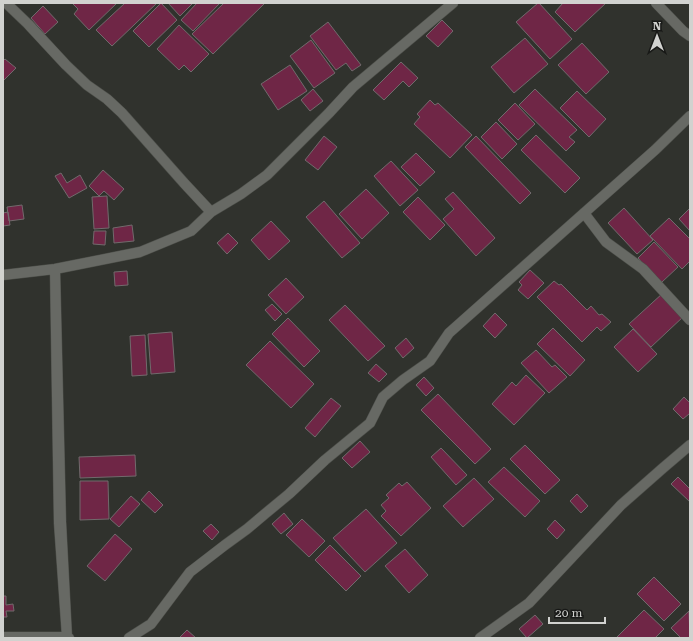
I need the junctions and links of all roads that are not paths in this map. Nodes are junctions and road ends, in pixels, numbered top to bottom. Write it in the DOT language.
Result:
graph roads {
  1 [pos="6,3"];
  2 [pos="453,3"];
  3 [pos="656,3"];
  4 [pos="690,36"];
  5 [pos="690,116"];
  6 [pos="211,212"];
  7 [pos="584,213"];
  8 [pos="55,269"];
  9 [pos="3,275"];
  10 [pos="690,320"];
  11 [pos="690,445"];
  12 [pos="3,637"];
  13 [pos="68,637"];
  14 [pos="129,638"];
  15 [pos="480,638"];
  1 -- 6 [label="street"];
  2 -- 6 [label="street"];
  3 -- 4 [label="street"];
  5 -- 7 [label="street"];
  6 -- 8 [label="street"];
  7 -- 10 [label="street"];
  7 -- 14 [label="street"];
  8 -- 9 [label="street"];
  8 -- 13 [label="street"];
  11 -- 15 [label="street"];
  12 -- 13 [label="street"];
}
